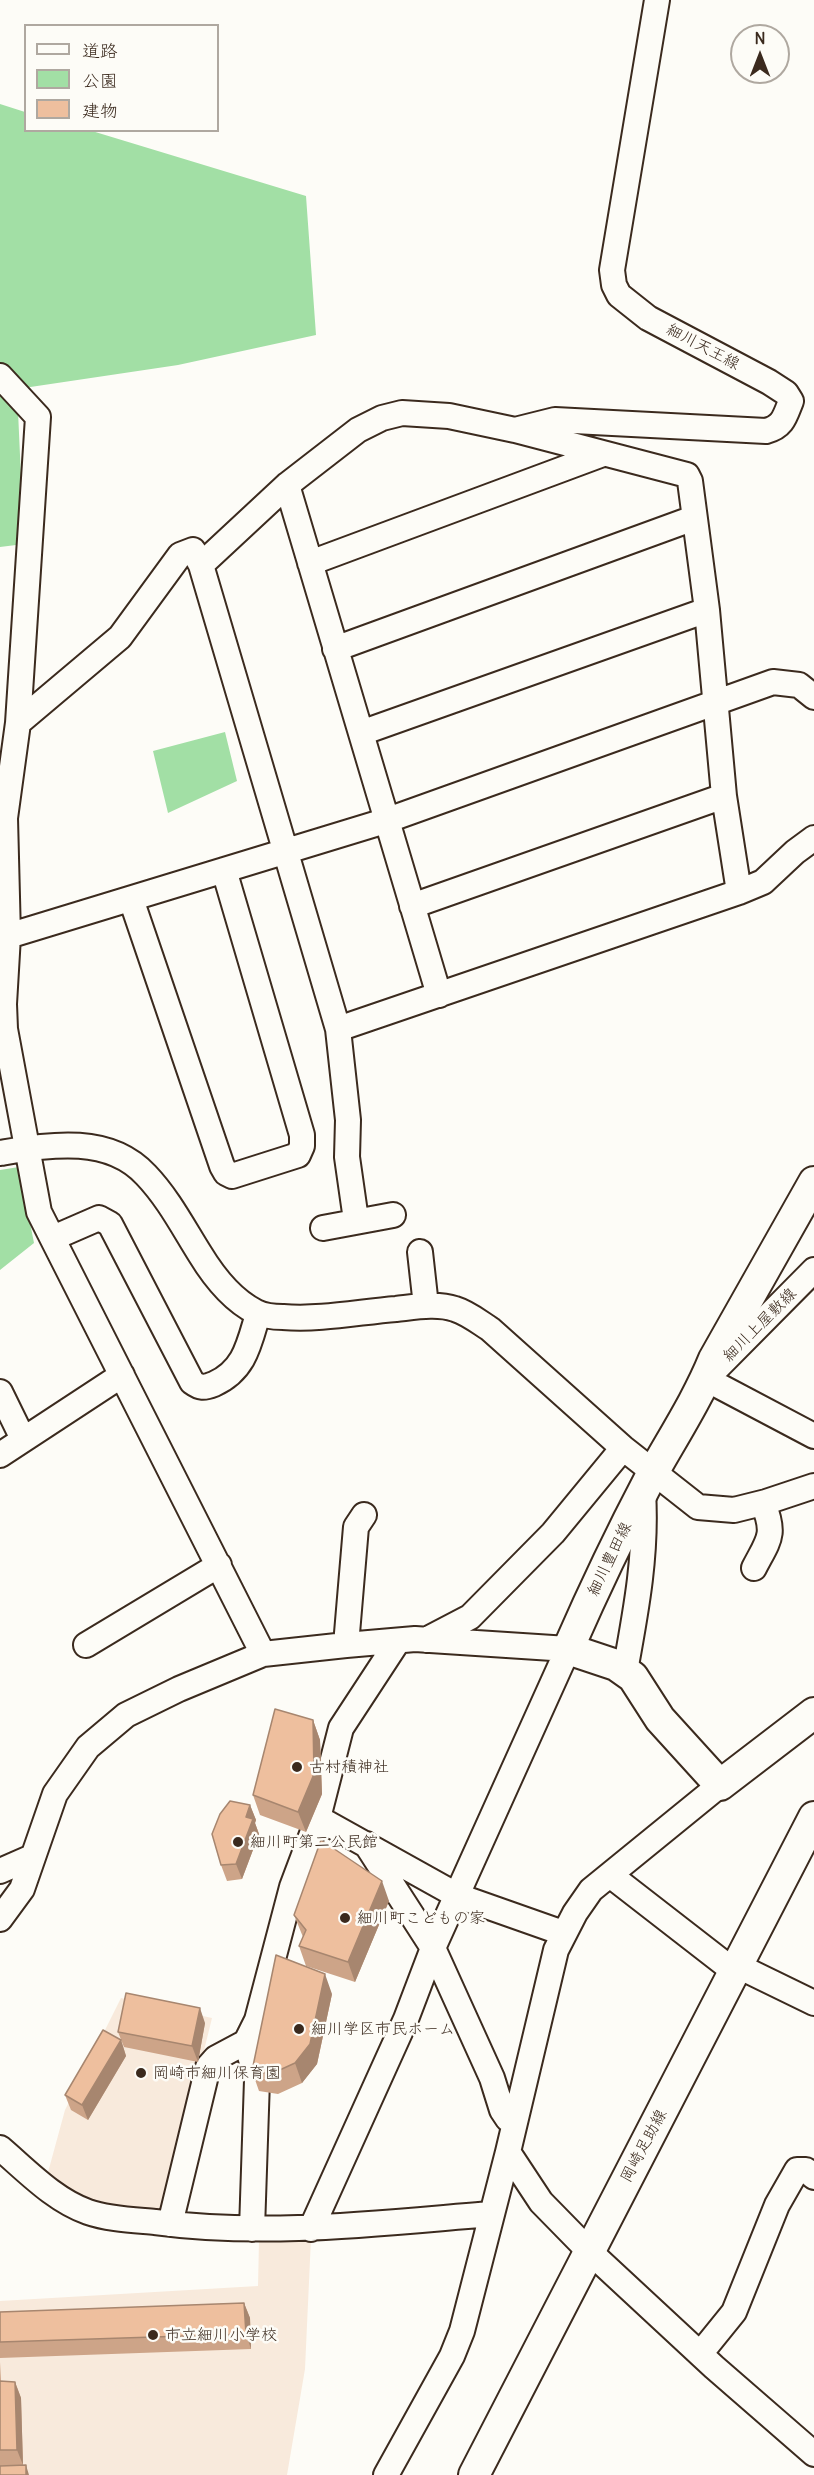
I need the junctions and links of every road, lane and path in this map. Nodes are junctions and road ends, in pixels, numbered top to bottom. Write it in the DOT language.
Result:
graph roads {
  1 [pos="657,0"];
  2 [pos="0,376"];
  3 [pos="515,430"];
  4 [pos="603,454"];
  5 [pos="287,485"];
  6 [pos="694,518"];
  7 [pos="310,563"];
  8 [pos="201,565"];
  9 [pos="707,610"];
  10 [pos="335,649"];
  11 [pos="814,697"];
  12 [pos="715,703"];
  13 [pos="18,723"];
  14 [pos="361,733"];
  15 [pos="724,796"];
  16 [pos="386,821"];
  17 [pos="814,838"];
  18 [pos="286,851"];
  19 [pos="224,870"];
  20 [pos="738,892"];
  21 [pos="131,899"];
  22 [pos="412,906"];
  23 [pos="8,936"];
  24 [pos="3,975"];
  25 [pos="439,995"];
  26 [pos="2,1005"];
  27 [pos="338,1029"];
  28 [pos="27,1149"];
  29 [pos="0,1154"];
  30 [pos="814,1182"];
  31 [pos="393,1215"];
  32 [pos="356,1220"];
  33 [pos="323,1228"];
  34 [pos="53,1238"];
  35 [pos="420,1252"];
  36 [pos="814,1270"];
  37 [pos="426,1305"];
  38 [pos="258,1314"];
  39 [pos="122,1375"];
  40 [pos="706,1379"];
  41 [pos="0,1392"];
  42 [pos="814,1436"];
  43 [pos="23,1439"];
  44 [pos="623,1448"];
  45 [pos="0,1455"];
  46 [pos="648,1482"];
  47 [pos="814,1486"];
  48 [pos="763,1503"];
  49 [pos="364,1515"];
  50 [pos="219,1565"];
  51 [pos="754,1568"];
  52 [pos="426,1640"];
  53 [pos="398,1641"];
  54 [pos="86,1645"];
  55 [pos="346,1645"];
  56 [pos="568,1649"];
  57 [pos="263,1654"];
  58 [pos="625,1671"];
  59 [pos="814,1713"];
  60 [pos="720,1785"];
  61 [pos="814,1817"];
  62 [pos="318,1818"];
  63 [pos="366,1844"];
  64 [pos="32,1857"];
  65 [pos="0,1871"];
  66 [pos="610,1875"];
  67 [pos="458,1896"];
  68 [pos="0,1919"];
  69 [pos="563,1933"];
  70 [pos="433,1948"];
  71 [pos="736,1969"];
  72 [pos="814,2003"];
  73 [pos="246,2042"];
  74 [pos="515,2122"];
  75 [pos="0,2148"];
  76 [pos="508,2152"];
  77 [pos="814,2177"];
  78 [pos="491,2214"];
  79 [pos="170,2224"];
  80 [pos="252,2229"];
  81 [pos="311,2229"];
  82 [pos="589,2251"];
  83 [pos="700,2354"];
  84 [pos="814,2454"];
  85 [pos="386,2475"];
  86 [pos="474,2475"];
  1 -- 3 [label="street, 細川天王線"];
  2 -- 13 [label="street"];
  3 -- 4 [label="street"];
  3 -- 5 [label="street"];
  4 -- 6 [label="street"];
  4 -- 7 [label="street"];
  5 -- 7 [label="street"];
  5 -- 8 [label="street"];
  6 -- 9 [label="street"];
  6 -- 10 [label="street"];
  7 -- 10 [label="street"];
  8 -- 13 [label="street"];
  8 -- 18 [label="street"];
  9 -- 12 [label="street"];
  9 -- 14 [label="street"];
  10 -- 14 [label="street"];
  11 -- 12 [label="street"];
  12 -- 15 [label="street"];
  12 -- 16 [label="street"];
  13 -- 23 [label="street"];
  14 -- 16 [label="street"];
  15 -- 20 [label="street"];
  15 -- 22 [label="street"];
  16 -- 18 [label="street"];
  16 -- 22 [label="street"];
  17 -- 20 [label="street"];
  18 -- 19 [label="street"];
  18 -- 27 [label="street"];
  19 -- 21 [label="street"];
  19 -- 21 [label="street"];
  20 -- 25 [label="street"];
  21 -- 23 [label="street"];
  22 -- 25 [label="street"];
  23 -- 24 [label="street"];
  24 -- 26 [label="street"];
  25 -- 27 [label="street"];
  26 -- 28 [label="street"];
  27 -- 32 [label="street"];
  28 -- 29 [label="street"];
  28 -- 34 [label="street"];
  28 -- 38 [label="street"];
  30 -- 40 [label="main road, 細川豊田線"];
  31 -- 32 [label="street"];
  32 -- 33 [label="street"];
  34 -- 38 [label="street"];
  34 -- 39 [label="street"];
  35 -- 37 [label="street"];
  36 -- 40 [label="street, 細川上屋敷線"];
  37 -- 38 [label="street"];
  37 -- 44 [label="street"];
  39 -- 43 [label="street"];
  39 -- 50 [label="street"];
  40 -- 42 [label="street"];
  40 -- 46 [label="main road, 細川豊田線"];
  41 -- 43 [label="street"];
  43 -- 45 [label="street"];
  44 -- 46 [label="street"];
  44 -- 52 [label="street"];
  46 -- 48 [label="street"];
  46 -- 56 [label="main road, 細川豊田線"];
  46 -- 58 [label="street"];
  47 -- 48 [label="street"];
  48 -- 51 [label="street"];
  49 -- 55 [label="street"];
  50 -- 54 [label="street"];
  50 -- 57 [label="street"];
  52 -- 53 [label="street"];
  52 -- 56 [label="street"];
  53 -- 55 [label="street"];
  53 -- 62 [label="street"];
  55 -- 57 [label="street"];
  56 -- 58 [label="main road"];
  56 -- 67 [label="street"];
  57 -- 64 [label="street"];
  58 -- 60 [label="main road"];
  59 -- 60 [label="main road"];
  60 -- 66 [label="street"];
  61 -- 71 [label="main road, 岡崎足助線"];
  62 -- 63 [label="street"];
  62 -- 73 [label="street"];
  63 -- 67 [label="street"];
  63 -- 70 [label="street"];
  64 -- 65 [label="street"];
  64 -- 68 [label="street"];
  66 -- 69 [label="street"];
  66 -- 71 [label="street"];
  67 -- 69 [label="street"];
  67 -- 70 [label="street"];
  69 -- 74 [label="street"];
  70 -- 74 [label="street"];
  70 -- 81 [label="street"];
  71 -- 72 [label="street"];
  71 -- 82 [label="main road, 岡崎足助線"];
  73 -- 79 [label="street"];
  73 -- 80 [label="street"];
  74 -- 76 [label="street"];
  75 -- 79 [label="street"];
  76 -- 78 [label="street"];
  76 -- 82 [label="street"];
  77 -- 83 [label="street"];
  78 -- 81 [label="street"];
  78 -- 85 [label="street"];
  79 -- 80 [label="street"];
  80 -- 81 [label="street"];
  82 -- 83 [label="street"];
  82 -- 86 [label="main road, 岡崎足助線"];
  83 -- 84 [label="street"];
}
